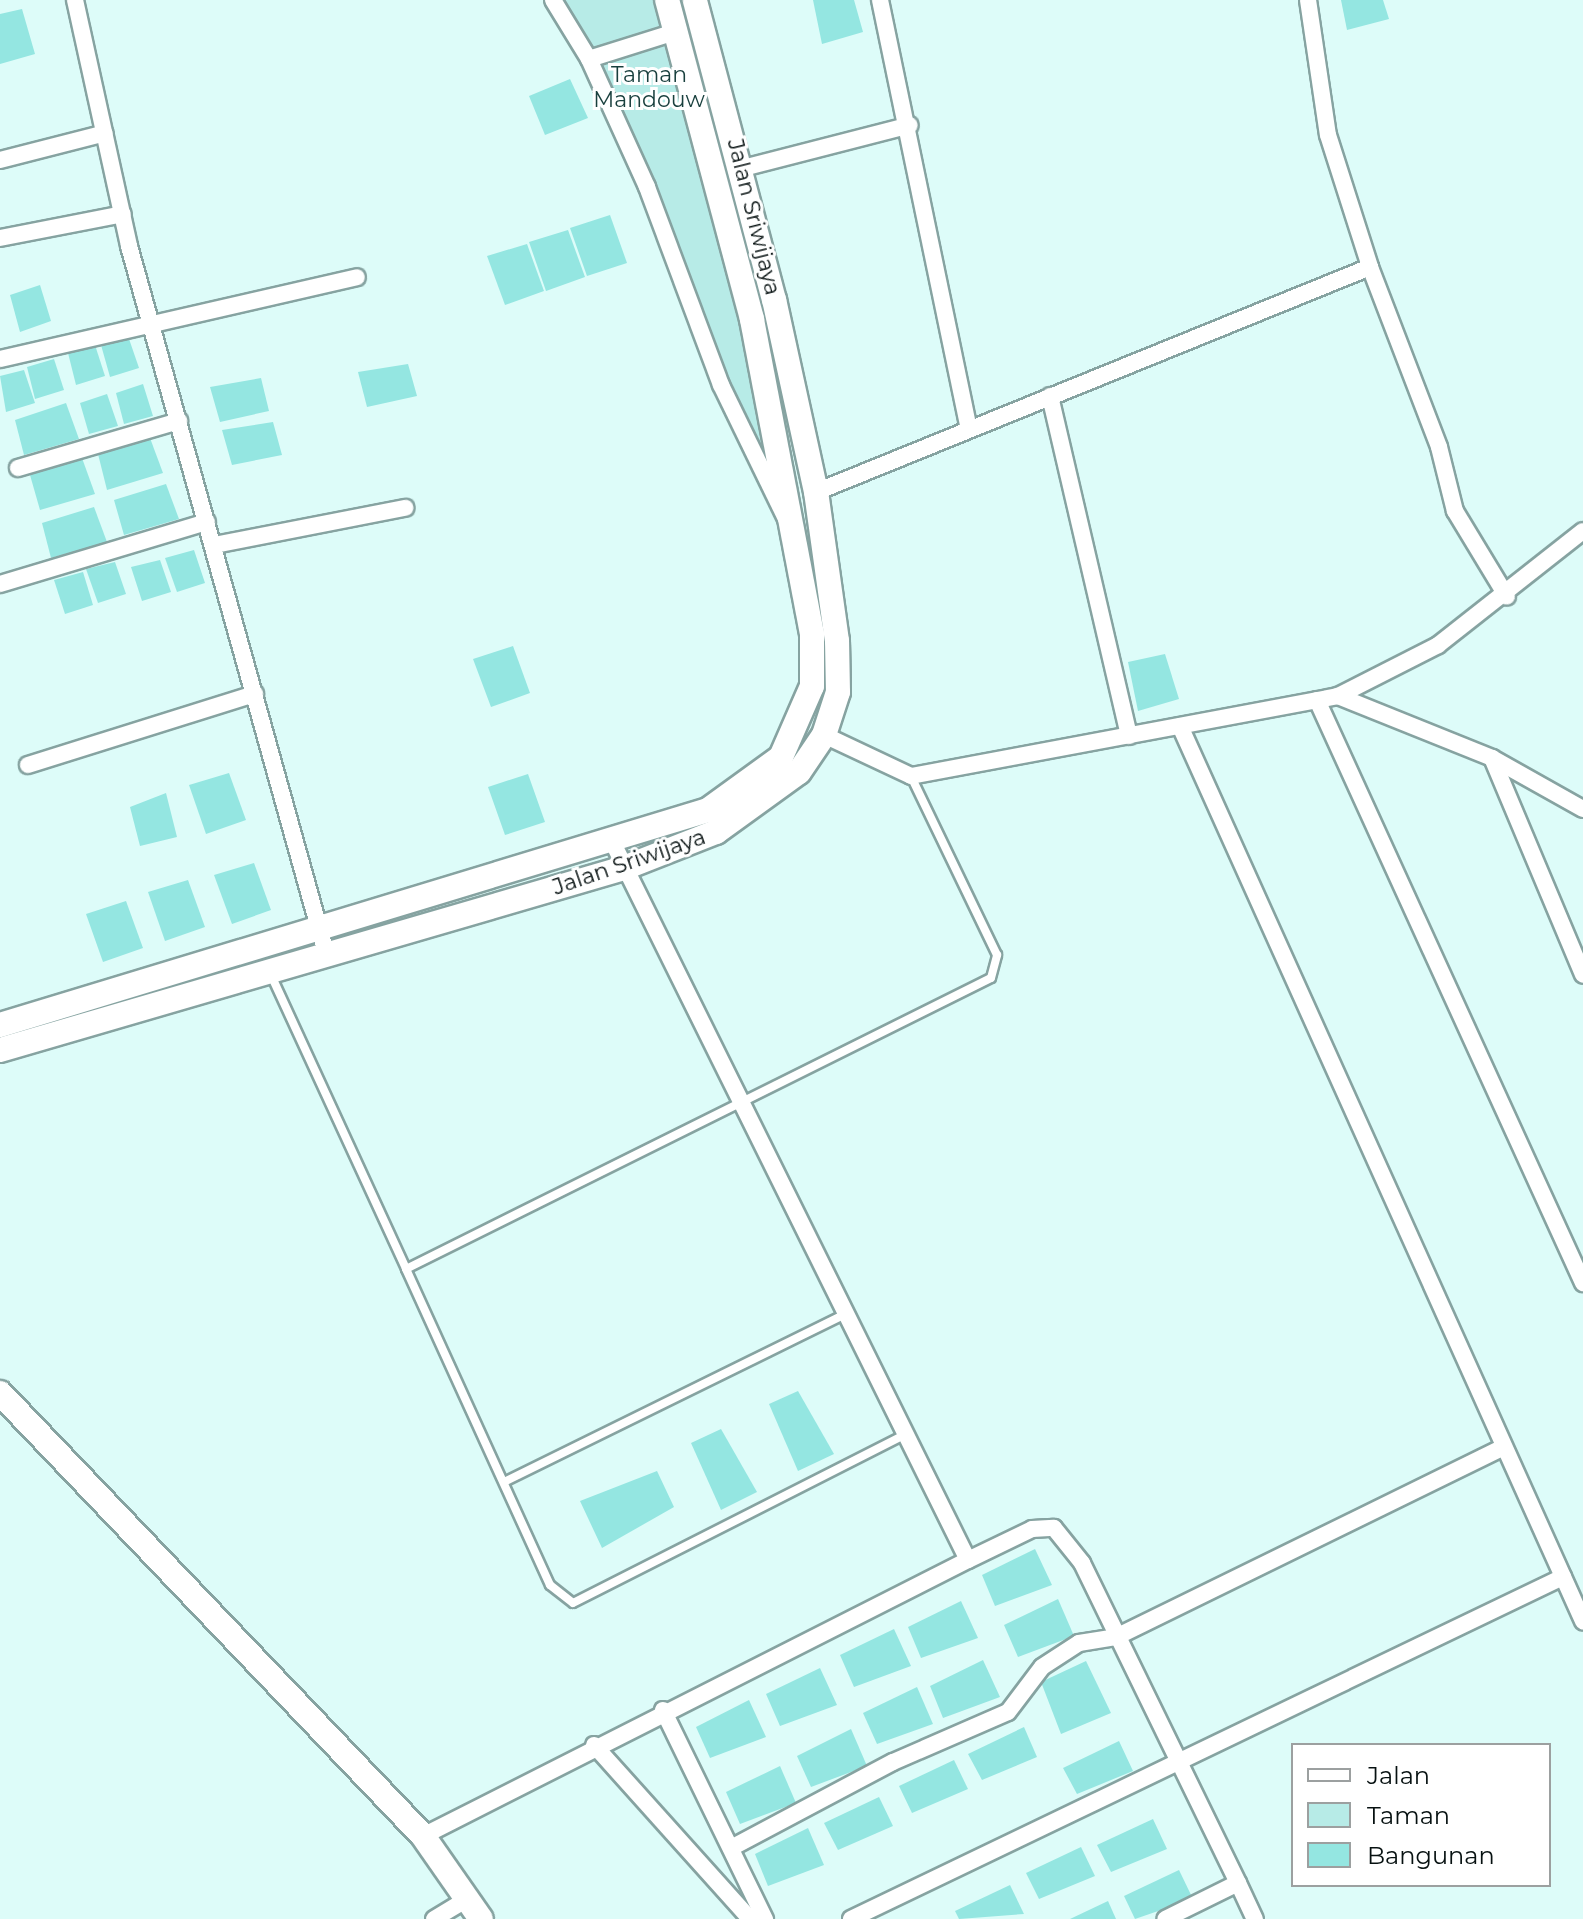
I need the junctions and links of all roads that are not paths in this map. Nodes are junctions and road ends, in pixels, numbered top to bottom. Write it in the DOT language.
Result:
graph roads {
  1 [pos="75,0"];
  2 [pos="553,0"];
  3 [pos="667,0"];
  4 [pos="695,0"];
  5 [pos="880,0"];
  6 [pos="1308,0"];
  7 [pos="678,31"];
  8 [pos="589,59"];
  9 [pos="910,125"];
  10 [pos="105,133"];
  11 [pos="0,160"];
  12 [pos="743,168"];
  13 [pos="123,214"];
  14 [pos="0,238"];
  15 [pos="1370,267"];
  16 [pos="357,277"];
  17 [pos="151,320"];
  18 [pos="0,359"];
  19 [pos="1050,396"];
  20 [pos="179,421"];
  21 [pos="969,429"];
  22 [pos="18,468"];
  23 [pos="816,492"];
  24 [pos="405,508"];
  25 [pos="207,522"];
  26 [pos="1583,531"];
  27 [pos="795,534"];
  28 [pos="214,545"];
  29 [pos="0,584"];
  30 [pos="1507,597"];
  31 [pos="255,694"];
  32 [pos="1338,696"];
  33 [pos="1317,700"];
  34 [pos="1180,726"];
  35 [pos="824,735"];
  36 [pos="1129,736"];
  37 [pos="1492,758"];
  38 [pos="28,765"];
  39 [pos="911,776"];
  40 [pos="1583,809"];
  41 [pos="613,843"];
  42 [pos="624,868"];
  43 [pos="319,927"];
  44 [pos="326,953"];
  45 [pos="268,969"];
  46 [pos="1583,975"];
  47 [pos="75,1002"];
  48 [pos="0,1025"];
  49 [pos="83,1026"];
  50 [pos="0,1050"];
  51 [pos="741,1104"];
  52 [pos="406,1269"];
  53 [pos="1583,1283"];
  54 [pos="843,1315"];
  55 [pos="0,1393"];
  56 [pos="906,1434"];
  57 [pos="1501,1448"];
  58 [pos="504,1482"];
  59 [pos="968,1560"];
  60 [pos="1563,1577"];
  61 [pos="1583,1621"];
  62 [pos="1116,1637"];
  63 [pos="663,1710"];
  64 [pos="594,1745"];
  65 [pos="1178,1761"];
  66 [pos="423,1836"];
  67 [pos="731,1848"];
  68 [pos="1238,1883"];
  69 [pos="474,1909"];
  70 [pos="434,1919"];
  71 [pos="750,1919"];
  72 [pos="765,1919"];
  73 [pos="851,1919"];
  74 [pos="1165,1919"];
  75 [pos="1255,1919"];
  1 -- 10 [label="street"];
  2 -- 8 [label="street"];
  3 -- 7 [label="main road, Jalan Sriwijaya"];
  4 -- 12 [label="main road, Jalan Sriwijaya"];
  5 -- 9 [label="street"];
  6 -- 15 [label="street"];
  7 -- 8 [label="street"];
  7 -- 27 [label="main road, Jalan Sriwijaya"];
  8 -- 27 [label="street"];
  9 -- 12 [label="street"];
  9 -- 21 [label="street"];
  10 -- 11 [label="street"];
  10 -- 13 [label="street"];
  12 -- 23 [label="main road, Jalan Sriwijaya"];
  13 -- 14 [label="street"];
  13 -- 17 [label="street"];
  15 -- 19 [label="street"];
  15 -- 30 [label="street"];
  16 -- 17 [label="street"];
  17 -- 18 [label="street"];
  17 -- 20 [label="street"];
  19 -- 21 [label="street"];
  19 -- 36 [label="street"];
  20 -- 22 [label="street"];
  20 -- 25 [label="street"];
  21 -- 23 [label="street"];
  23 -- 35 [label="main road, Jalan Sriwijaya"];
  24 -- 28 [label="street"];
  25 -- 28 [label="street"];
  25 -- 29 [label="street"];
  26 -- 30 [label="street"];
  27 -- 41 [label="main road, Jalan Sriwijaya"];
  28 -- 31 [label="street"];
  30 -- 32 [label="street"];
  31 -- 38 [label="street"];
  31 -- 43 [label="street"];
  32 -- 33 [label="street"];
  32 -- 37 [label="street"];
  33 -- 34 [label="street"];
  33 -- 53 [label="street"];
  34 -- 36 [label="street"];
  34 -- 57 [label="street"];
  35 -- 39 [label="street"];
  35 -- 42 [label="main road, Jalan Sriwijaya"];
  36 -- 39 [label="street"];
  37 -- 40 [label="street"];
  37 -- 46 [label="street"];
  39 -- 51 [label="lane"];
  41 -- 42 [label="street"];
  41 -- 43 [label="main road, Jalan Sriwijaya"];
  42 -- 44 [label="main road, Jalan Sriwijaya"];
  42 -- 51 [label="street"];
  43 -- 44 [label="street"];
  43 -- 47 [label="main road, Jalan Sriwijaya"];
  44 -- 45 [label="main road, Jalan Sriwijaya"];
  45 -- 49 [label="main road, Jalan Sriwijaya"];
  45 -- 52 [label="lane"];
  47 -- 48 [label="main road, Jalan Sriwijaya"];
  47 -- 49 [label="main road"];
  49 -- 50 [label="main road, Jalan Sriwijaya"];
  51 -- 52 [label="lane"];
  51 -- 54 [label="street"];
  52 -- 58 [label="lane"];
  54 -- 56 [label="street"];
  54 -- 58 [label="lane"];
  55 -- 66 [label="main road"];
  56 -- 58 [label="lane"];
  56 -- 59 [label="street"];
  57 -- 60 [label="street"];
  57 -- 62 [label="street"];
  59 -- 62 [label="street"];
  59 -- 63 [label="street"];
  60 -- 61 [label="street"];
  60 -- 65 [label="street"];
  62 -- 65 [label="street"];
  62 -- 67 [label="street"];
  63 -- 64 [label="street"];
  63 -- 67 [label="street"];
  64 -- 66 [label="street"];
  64 -- 71 [label="street"];
  65 -- 68 [label="street"];
  65 -- 73 [label="street"];
  66 -- 69 [label="main road"];
  67 -- 72 [label="street"];
  68 -- 74 [label="street"];
  68 -- 75 [label="street"];
  69 -- 70 [label="street"];
}
